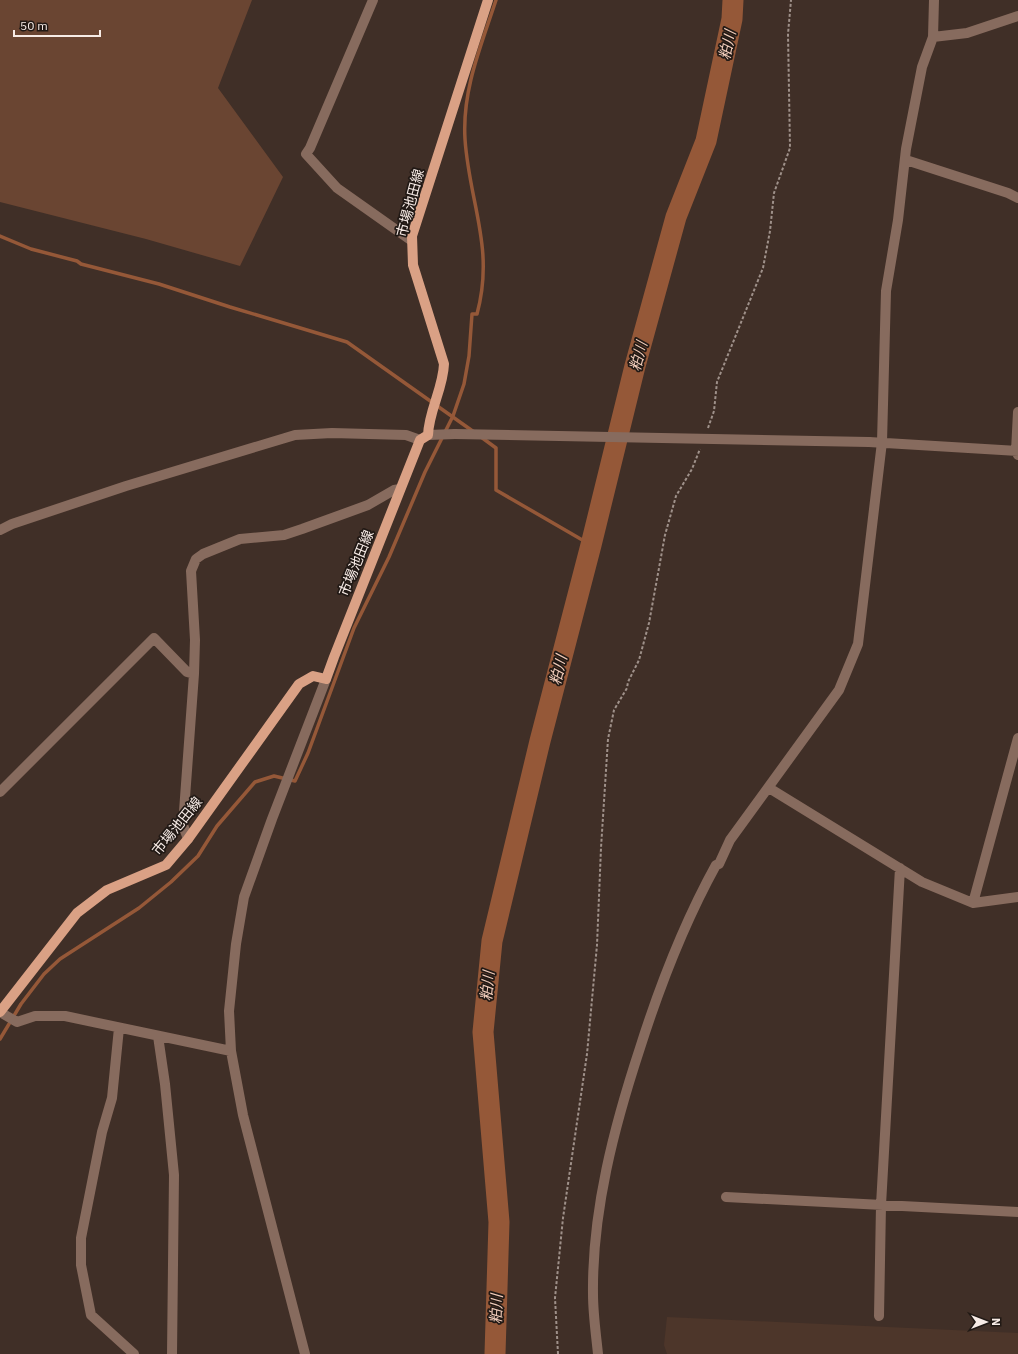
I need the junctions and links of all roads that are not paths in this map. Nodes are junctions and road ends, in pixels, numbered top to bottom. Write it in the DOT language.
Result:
graph roads {
  1 [pos="373,0"];
  2 [pos="488,0"];
  3 [pos="934,0"];
  4 [pos="1018,16"];
  5 [pos="934,37"];
  6 [pos="906,160"];
  7 [pos="1018,198"];
  8 [pos="412,241"];
  9 [pos="1018,412"];
  10 [pos="424,438"];
  11 [pos="882,442"];
  12 [pos="1017,452"];
  13 [pos="400,490"];
  14 [pos="0,530"];
  15 [pos="194,674"];
  16 [pos="326,679"];
  17 [pos="1018,738"];
  18 [pos="768,788"];
  19 [pos="0,792"];
  20 [pos="188,839"];
  21 [pos="900,868"];
  22 [pos="1018,897"];
  23 [pos="973,903"];
  24 [pos="0,1012"];
  25 [pos="119,1028"];
  26 [pos="158,1036"];
  27 [pos="231,1051"];
  28 [pos="726,1197"];
  29 [pos="881,1205"];
  30 [pos="1018,1212"];
  31 [pos="879,1316"];
  32 [pos="134,1354"];
  33 [pos="172,1354"];
  34 [pos="305,1354"];
  35 [pos="598,1354"];
  1 -- 8 [label="street"];
  2 -- 8 [label="main road, 市場池田線"];
  3 -- 5 [label="street"];
  4 -- 5 [label="street"];
  5 -- 6 [label="street"];
  6 -- 7 [label="street"];
  6 -- 11 [label="street"];
  8 -- 10 [label="main road, 市場池田線"];
  9 -- 12 [label="street"];
  10 -- 11 [label="street, bridge"];
  10 -- 13 [label="main road, 市場池田線"];
  10 -- 14 [label="street"];
  11 -- 12 [label="street"];
  11 -- 18 [label="street"];
  13 -- 15 [label="street"];
  13 -- 16 [label="main road, 市場池田線"];
  15 -- 19 [label="street"];
  15 -- 20 [label="street"];
  16 -- 20 [label="main road, 市場池田線"];
  16 -- 27 [label="street"];
  17 -- 23 [label="street"];
  18 -- 21 [label="street"];
  18 -- 35 [label="street"];
  20 -- 24 [label="main road, 市場池田線"];
  21 -- 23 [label="street"];
  21 -- 29 [label="street"];
  22 -- 23 [label="street"];
  24 -- 25 [label="street"];
  25 -- 26 [label="street"];
  25 -- 32 [label="street"];
  26 -- 27 [label="street"];
  26 -- 33 [label="street"];
  27 -- 34 [label="street"];
  28 -- 29 [label="street"];
  29 -- 30 [label="street"];
  29 -- 31 [label="street"];
}
